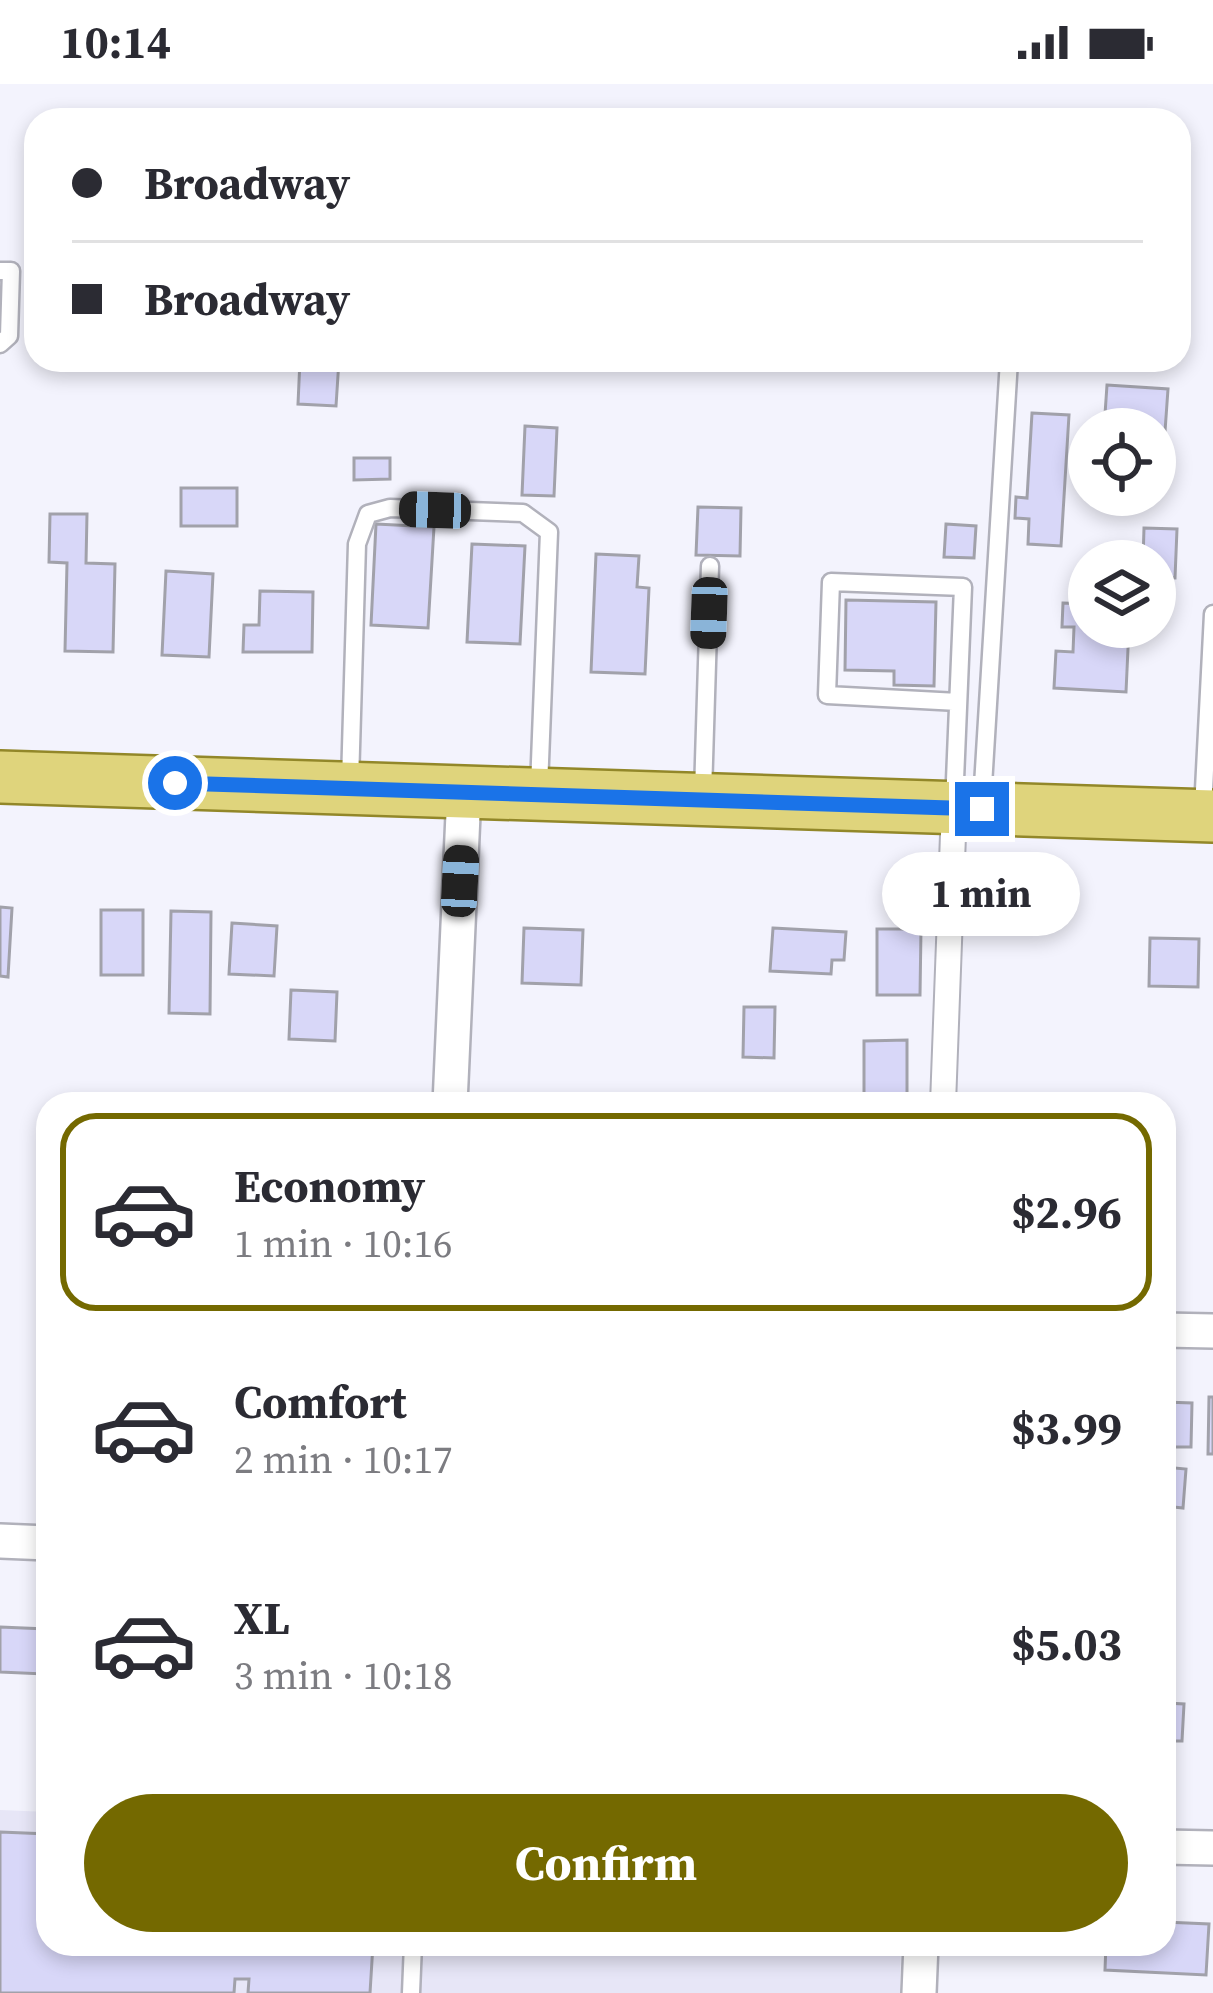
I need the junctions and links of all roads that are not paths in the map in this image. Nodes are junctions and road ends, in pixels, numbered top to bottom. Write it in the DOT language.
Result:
graph roads {
  1 [pos="0,271"];
  2 [pos="0,344"];
  3 [pos="1008,372"];
  4 [pos="710,566"];
  5 [pos="1213,614"];
  6 [pos="1212,633"];
  7 [pos="958,702"];
  8 [pos="1210,717"];
  9 [pos="0,777"];
  10 [pos="350,788"];
  11 [pos="464,792"];
  12 [pos="538,795"];
  13 [pos="703,800"];
  14 [pos="968,808"];
  15 [pos="1208,816"];
  16 [pos="451,1092"];
  17 [pos="944,1092"];
  18 [pos="1176,1330"];
  19 [pos="1213,1331"];
  20 [pos="0,1541"];
  21 [pos="36,1542"];
  22 [pos="1176,1847"];
  23 [pos="1213,1848"];
  24 [pos="413,1956"];
  25 [pos="921,1956"];
  26 [pos="411,1993"];
  27 [pos="919,1993"];
  1 -- 2 [label="lane"];
  3 -- 14 [label="lane"];
  4 -- 13 [label="lane"];
  5 -- 6 [label="lane"];
  6 -- 8 [label="lane"];
  7 -- 7 [label="lane"];
  7 -- 14 [label="lane"];
  8 -- 15 [label="lane"];
  9 -- 10 [label="main road"];
  10 -- 11 [label="main road"];
  10 -- 12 [label="lane"];
  11 -- 12 [label="main road"];
  11 -- 16 [label="street"];
  12 -- 13 [label="main road"];
  13 -- 14 [label="main road"];
  14 -- 15 [label="main road"];
  14 -- 17 [label="street"];
  18 -- 19 [label="street"];
  20 -- 21 [label="street"];
  22 -- 23 [label="street"];
  24 -- 26 [label="lane"];
  25 -- 27 [label="street"];
}
